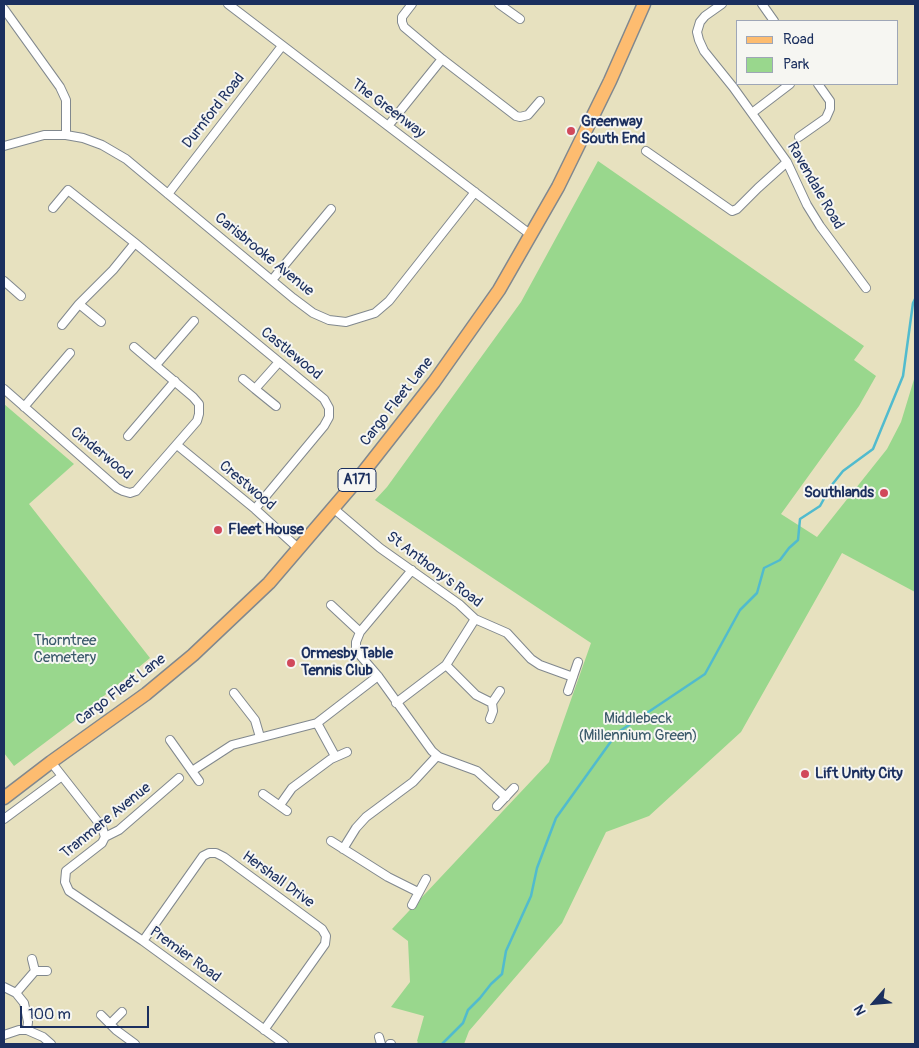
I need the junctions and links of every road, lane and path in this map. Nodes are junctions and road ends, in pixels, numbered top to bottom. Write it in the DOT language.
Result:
graph roads {
  1 [pos="228,4"];
  2 [pos="412,4"];
  3 [pos="499,4"];
  4 [pos="644,4"];
  5 [pos="722,4"];
  6 [pos="762,4"];
  7 [pos="4,9"];
  8 [pos="520,20"];
  9 [pos="773,20"];
  10 [pos="282,46"];
  11 [pos="442,59"];
  12 [pos="789,85"];
  13 [pos="819,85"];
  14 [pos="540,101"];
  15 [pos="752,113"];
  16 [pos="388,126"];
  17 [pos="66,134"];
  18 [pos="799,137"];
  19 [pos="4,146"];
  20 [pos="646,151"];
  21 [pos="787,162"];
  22 [pos="475,192"];
  23 [pos="168,194"];
  24 [pos="53,208"];
  25 [pos="330,209"];
  26 [pos="532,235"];
  27 [pos="136,243"];
  28 [pos="272,280"];
  29 [pos="4,282"];
  30 [pos="866,288"];
  31 [pos="21,296"];
  32 [pos="80,304"];
  33 [pos="194,321"];
  34 [pos="100,322"];
  35 [pos="62,325"];
  36 [pos="134,346"];
  37 [pos="70,353"];
  38 [pos="278,362"];
  39 [pos="156,365"];
  40 [pos="243,379"];
  41 [pos="175,381"];
  42 [pos="4,389"];
  43 [pos="255,389"];
  44 [pos="276,406"];
  45 [pos="24,407"];
  46 [pos="128,436"];
  47 [pos="177,445"];
  48 [pos="333,508"];
  49 [pos="255,509"];
  50 [pos="299,549"];
  51 [pos="412,570"];
  52 [pos="331,605"];
  53 [pos="475,619"];
  54 [pos="360,632"];
  55 [pos="578,662"];
  56 [pos="446,665"];
  57 [pos="378,676"];
  58 [pos="573,677"];
  59 [pos="500,691"];
  60 [pos="568,691"];
  61 [pos="234,693"];
  62 [pos="396,703"];
  63 [pos="492,703"];
  64 [pos="490,718"];
  65 [pos="317,723"];
  66 [pos="260,737"];
  67 [pos="170,740"];
  68 [pos="347,752"];
  69 [pos="335,756"];
  70 [pos="437,756"];
  71 [pos="50,762"];
  72 [pos="192,771"];
  73 [pos="62,776"];
  74 [pos="179,778"];
  75 [pos="199,781"];
  76 [pos="514,788"];
  77 [pos="263,794"];
  78 [pos="506,797"];
  79 [pos="4,798"];
  80 [pos="280,805"];
  81 [pos="497,806"];
  82 [pos="287,811"];
  83 [pos="4,819"];
  84 [pos="106,837"];
  85 [pos="331,841"];
  86 [pos="343,849"];
  87 [pos="426,879"];
  88 [pos="69,891"];
  89 [pos="418,892"];
  90 [pos="412,906"];
  91 [pos="143,941"];
  92 [pos="32,959"];
  93 [pos="34,971"];
  94 [pos="48,971"];
  95 [pos="4,987"];
  96 [pos="16,993"];
  97 [pos="122,1012"];
  98 [pos="101,1016"];
  99 [pos="110,1024"];
  100 [pos="27,1030"];
  101 [pos="264,1030"];
  102 [pos="4,1035"];
  103 [pos="51,1044"];
  104 [pos="135,1044"];
  105 [pos="284,1044"];
  1 -- 10 [label="street, The Greenway"];
  2 -- 11 [label="street"];
  3 -- 8 [label="street"];
  4 -- 26 [label="main road, Cargo Fleet Lane / A171"];
  5 -- 15 [label="street, Ravendale Road"];
  6 -- 9 [label="street"];
  7 -- 17 [label="street"];
  10 -- 16 [label="street, The Greenway"];
  10 -- 23 [label="street, Durnford Road"];
  11 -- 14 [label="street"];
  11 -- 16 [label="street"];
  12 -- 15 [label="street"];
  13 -- 18 [label="street"];
  15 -- 21 [label="street, Ravendale Road"];
  16 -- 22 [label="street, The Greenway"];
  17 -- 19 [label="street, Carisbrooke Avenue"];
  17 -- 23 [label="street, Carisbrooke Avenue"];
  20 -- 21 [label="street"];
  21 -- 30 [label="street, Ravendale Road"];
  22 -- 26 [label="street, The Greenway"];
  22 -- 28 [label="street, Carisbrooke Avenue"];
  23 -- 28 [label="street, Carisbrooke Avenue"];
  24 -- 27 [label="street, Castlewood"];
  25 -- 28 [label="street"];
  26 -- 48 [label="main road, Cargo Fleet Lane / A171"];
  27 -- 32 [label="street"];
  27 -- 38 [label="street, Castlewood"];
  29 -- 31 [label="street"];
  32 -- 34 [label="street"];
  32 -- 35 [label="street"];
  33 -- 39 [label="street"];
  36 -- 39 [label="street"];
  37 -- 45 [label="street"];
  38 -- 43 [label="street"];
  38 -- 49 [label="street, Castlewood"];
  39 -- 41 [label="street"];
  40 -- 43 [label="street"];
  41 -- 46 [label="street"];
  41 -- 47 [label="street, Cinderwood"];
  42 -- 45 [label="street, Cinderwood"];
  43 -- 44 [label="street"];
  45 -- 47 [label="street, Cinderwood"];
  47 -- 49 [label="street, Crestwood"];
  48 -- 50 [label="main road, Cargo Fleet Lane / A171"];
  48 -- 51 [label="street, St Anthony's Road"];
  49 -- 50 [label="street, Crestwood"];
  50 -- 71 [label="main road, Cargo Fleet Lane / A171"];
  51 -- 53 [label="street, St Anthony's Road"];
  51 -- 54 [label="street"];
  52 -- 54 [label="street"];
  53 -- 56 [label="street"];
  53 -- 58 [label="street, St Anthony's Road"];
  54 -- 57 [label="street"];
  55 -- 58 [label="street"];
  56 -- 62 [label="street"];
  56 -- 63 [label="street"];
  57 -- 62 [label="street"];
  57 -- 65 [label="street"];
  58 -- 60 [label="street"];
  59 -- 63 [label="street"];
  61 -- 66 [label="street"];
  62 -- 70 [label="street"];
  63 -- 64 [label="street"];
  65 -- 66 [label="street"];
  65 -- 69 [label="street"];
  66 -- 72 [label="street"];
  67 -- 72 [label="street"];
  68 -- 69 [label="street"];
  69 -- 80 [label="street"];
  70 -- 78 [label="street"];
  70 -- 86 [label="street"];
  71 -- 73 [label="street"];
  71 -- 79 [label="main road, Cargo Fleet Lane / A171"];
  72 -- 75 [label="street"];
  73 -- 83 [label="street"];
  73 -- 84 [label="street"];
  74 -- 84 [label="street, Tranmere Avenue"];
  76 -- 78 [label="street"];
  77 -- 80 [label="street"];
  78 -- 81 [label="street"];
  80 -- 82 [label="street"];
  84 -- 88 [label="street, Tranmere Avenue"];
  85 -- 86 [label="street"];
  86 -- 89 [label="street"];
  87 -- 89 [label="street"];
  88 -- 91 [label="street, Premier Road"];
  89 -- 90 [label="street"];
  91 -- 101 [label="street, Premier Road"];
  91 -- 101 [label="street, Hershall Drive"];
  92 -- 93 [label="street"];
  93 -- 94 [label="street"];
  93 -- 96 [label="street"];
  95 -- 96 [label="street"];
  96 -- 100 [label="street"];
  97 -- 99 [label="street"];
  98 -- 99 [label="street"];
  99 -- 104 [label="street"];
  100 -- 102 [label="street"];
  100 -- 103 [label="street"];
  101 -- 105 [label="street, Premier Road"];
}
